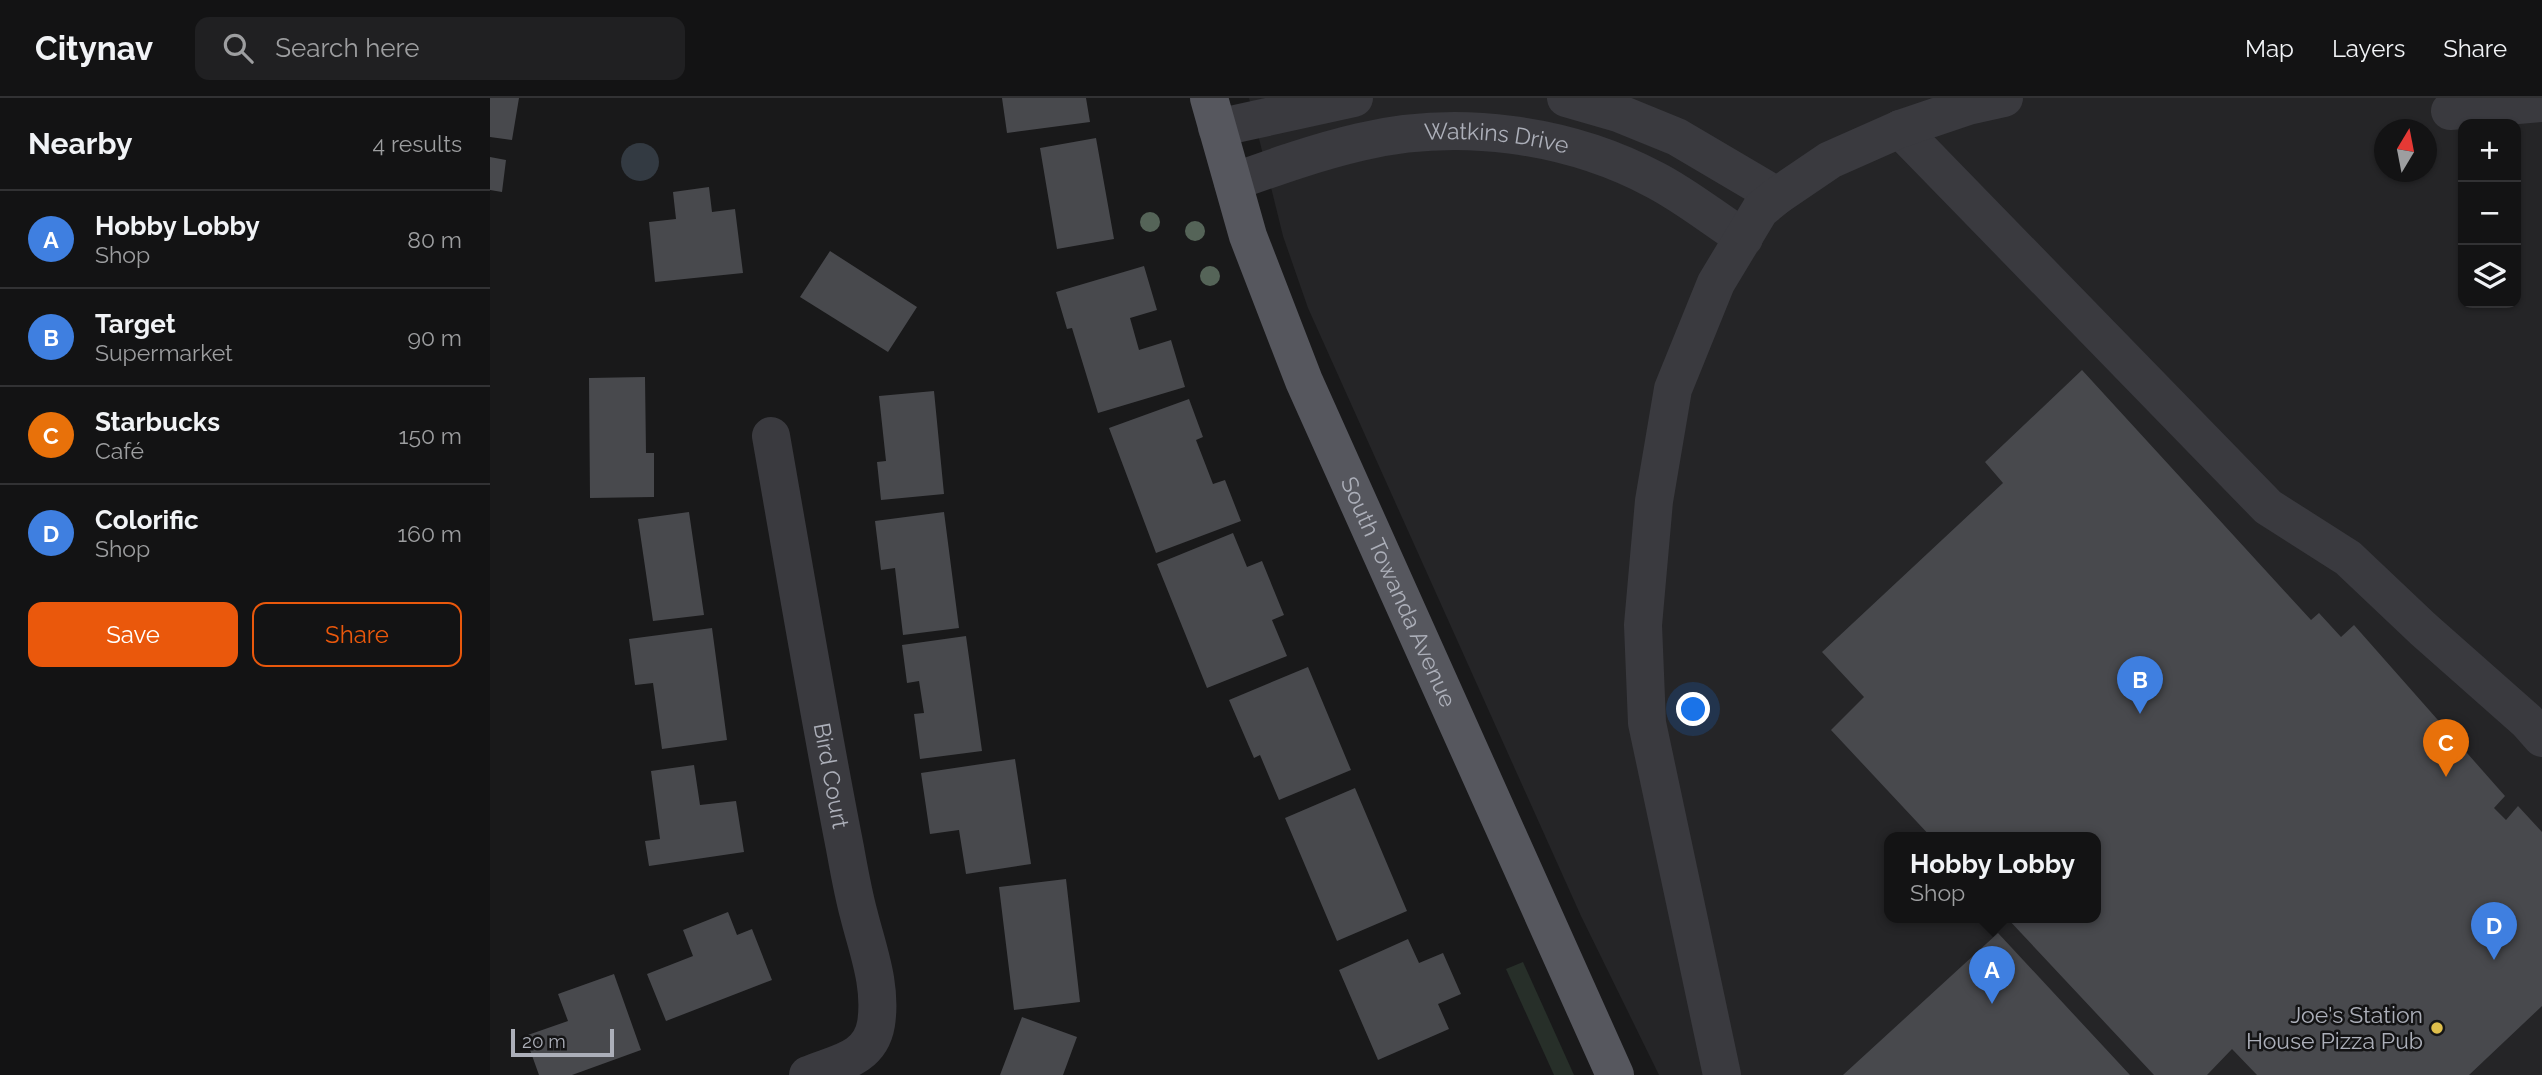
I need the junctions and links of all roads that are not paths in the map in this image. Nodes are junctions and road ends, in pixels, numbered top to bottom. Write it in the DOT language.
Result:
graph roads {
  1 [pos="1354,98"];
  2 [pos="1566,98"];
  3 [pos="2004,98"];
  4 [pos="2457,98"];
  5 [pos="1967,102"];
  6 [pos="2542,103"];
  7 [pos="1213,113"];
  8 [pos="1900,129"];
  9 [pos="1233,182"];
  10 [pos="1777,195"];
  11 [pos="1744,238"];
  12 [pos="771,436"];
  13 [pos="2542,738"];
  14 [pos="808,1075"];
  15 [pos="1615,1075"];
  16 [pos="1722,1075"];
  1 -- 7 [label="street"];
  2 -- 10 [label="street"];
  3 -- 5 [label="street"];
  4 -- 6 [label="street"];
  5 -- 8 [label="street"];
  7 -- 9 [label="main road, South Towanda Avenue"];
  8 -- 10 [label="street"];
  8 -- 13 [label="street"];
  9 -- 11 [label="street, Watkins Drive"];
  9 -- 15 [label="main road, South Towanda Avenue"];
  10 -- 11 [label="street"];
  11 -- 16 [label="street"];
  12 -- 14 [label="street, Bird Court"];
}
